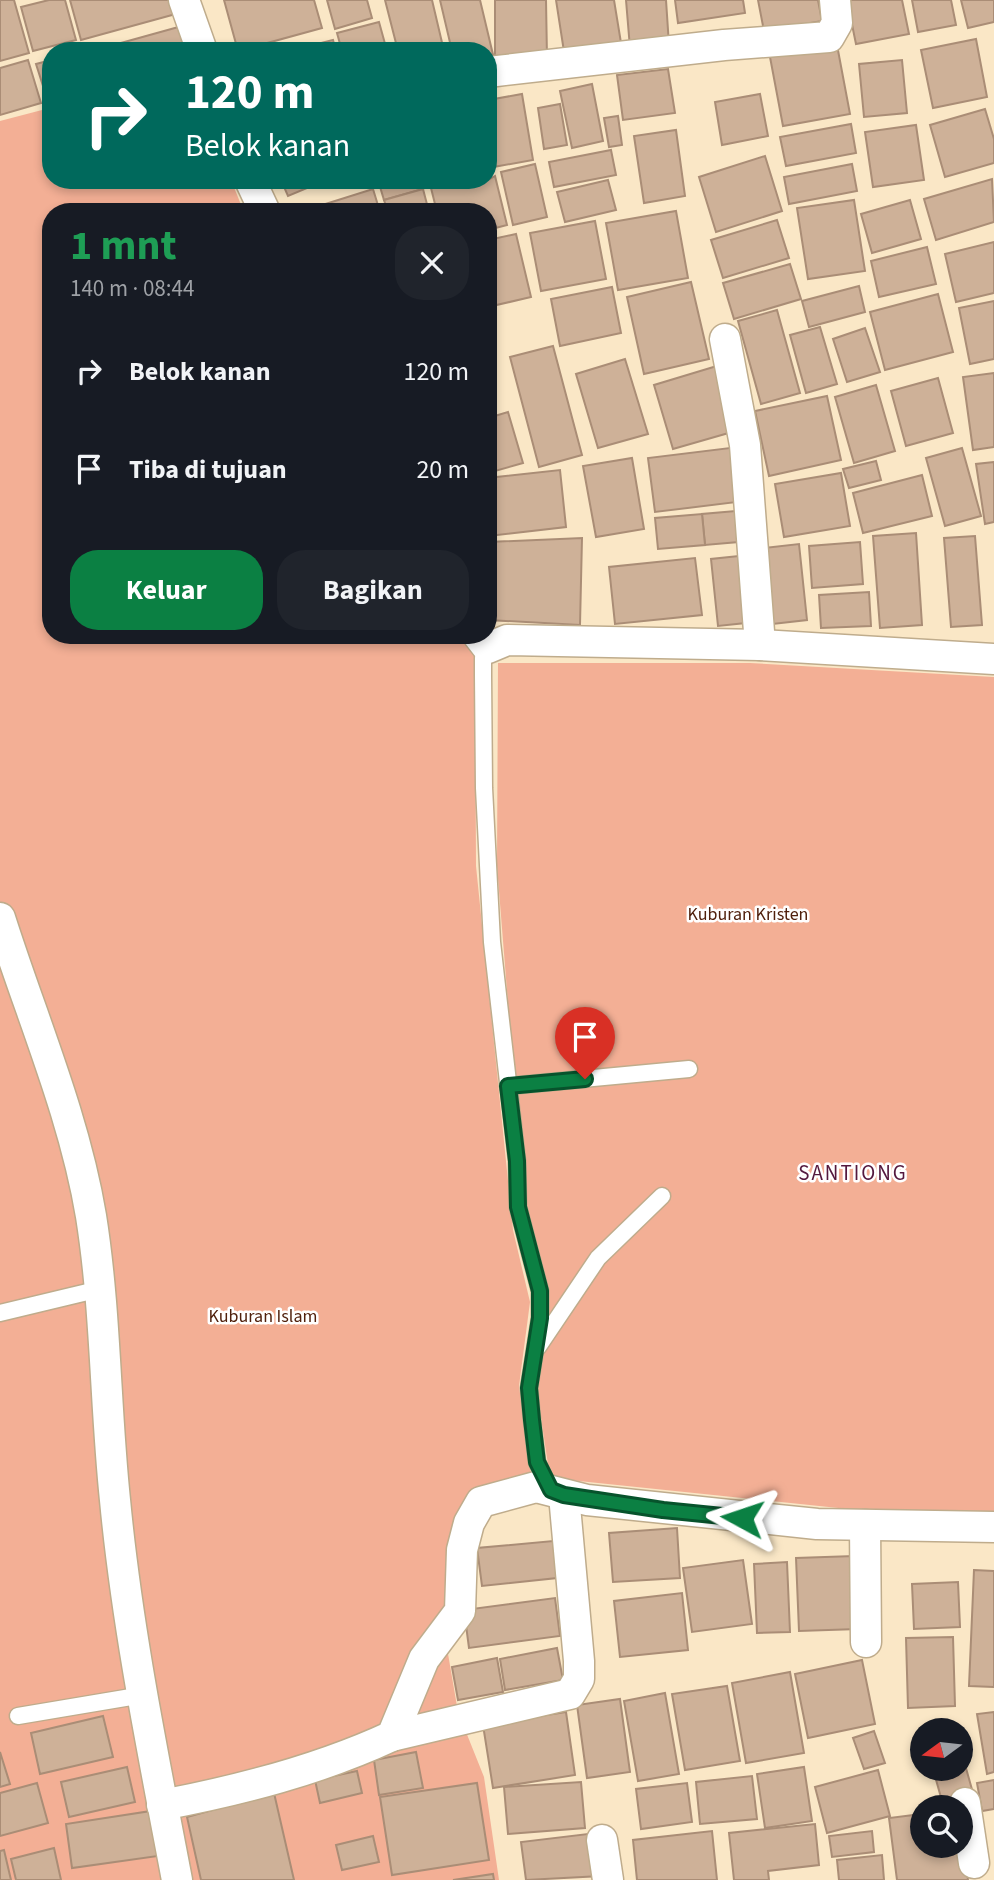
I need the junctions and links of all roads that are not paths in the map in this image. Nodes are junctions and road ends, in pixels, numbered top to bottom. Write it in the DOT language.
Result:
graph roads {
  1 [pos="184,0"];
  2 [pos="835,0"];
  3 [pos="199,42"];
  4 [pos="497,71"];
  5 [pos="725,339"];
  6 [pos="497,641"];
  7 [pos="483,644"];
  8 [pos="760,645"];
  9 [pos="994,659"];
  10 [pos="0,918"];
  11 [pos="689,1069"];
  12 [pos="508,1086"];
  13 [pos="662,1196"];
  14 [pos="100,1289"];
  15 [pos="0,1313"];
  16 [pos="533,1355"];
  17 [pos="557,1493"];
  18 [pos="865,1525"];
  19 [pos="994,1527"];
  20 [pos="866,1642"];
  21 [pos="143,1695"];
  22 [pos="18,1716"];
  23 [pos="392,1736"];
  24 [pos="162,1805"];
  25 [pos="973,1834"];
  26 [pos="602,1840"];
  27 [pos="982,1868"];
  28 [pos="177,1880"];
  29 [pos="608,1880"];
  1 -- 3 [label="street"];
  2 -- 4 [label="street"];
  5 -- 8 [label="street"];
  6 -- 8 [label="street"];
  7 -- 12 [label="lane"];
  8 -- 9 [label="street"];
  10 -- 14 [label="street"];
  11 -- 12 [label="lane"];
  12 -- 16 [label="lane"];
  13 -- 16 [label="lane"];
  14 -- 15 [label="lane"];
  14 -- 21 [label="street"];
  16 -- 17 [label="lane"];
  17 -- 18 [label="street"];
  17 -- 23 [label="street"];
  17 -- 23 [label="street"];
  18 -- 19 [label="street"];
  18 -- 20 [label="street"];
  21 -- 22 [label="lane"];
  21 -- 24 [label="street"];
  23 -- 24 [label="street"];
  24 -- 28 [label="street"];
  25 -- 27 [label="street"];
  26 -- 29 [label="street"];
}
